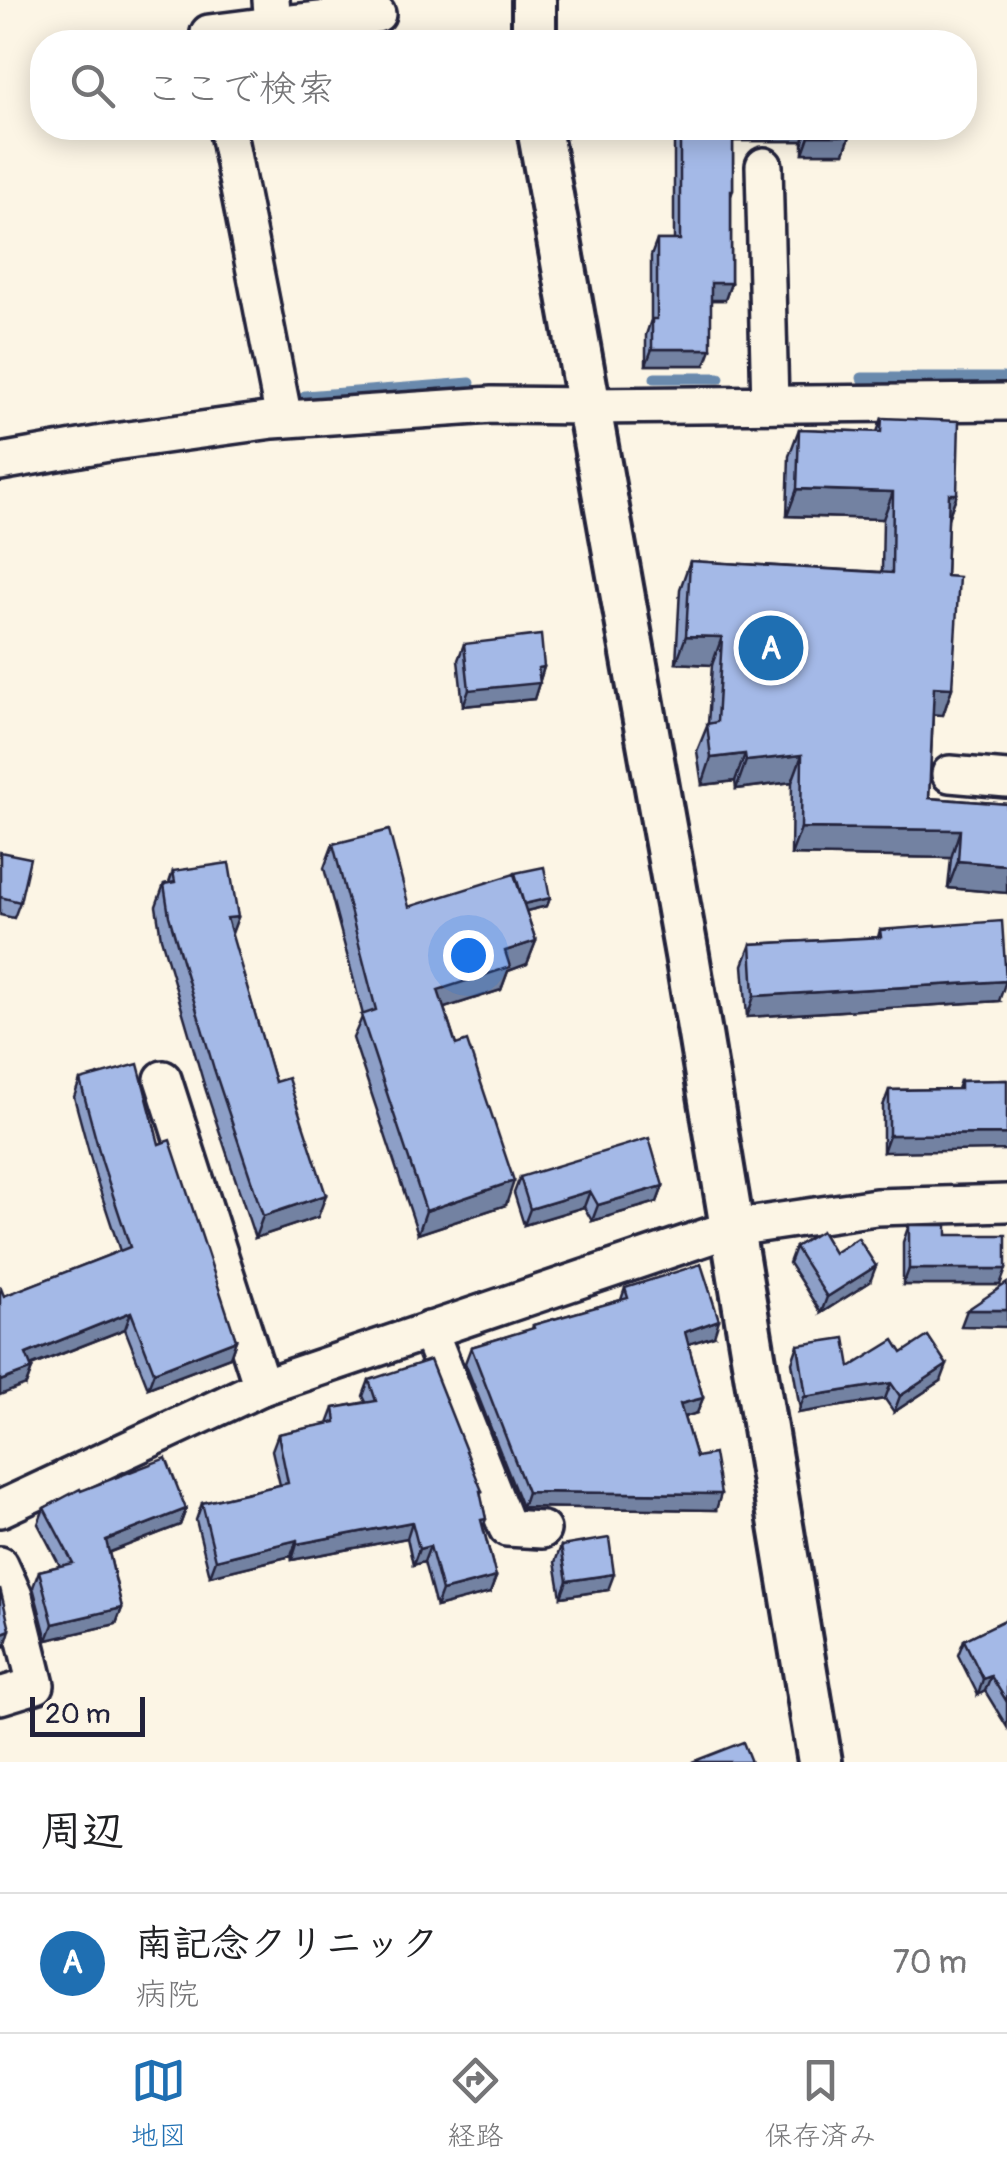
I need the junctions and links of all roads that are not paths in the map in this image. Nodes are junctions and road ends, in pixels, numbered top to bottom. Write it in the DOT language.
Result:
graph roads {
  1 [pos="534,0"];
  2 [pos="272,12"];
  3 [pos="377,14"];
  4 [pos="218,30"];
  5 [pos="534,30"];
  6 [pos="229,140"];
  7 [pos="541,140"];
  8 [pos="764,166"];
  9 [pos="1007,402"];
  10 [pos="770,404"];
  11 [pos="588,406"];
  12 [pos="284,418"];
  13 [pos="0,462"];
  14 [pos="950,774"];
  15 [pos="1007,779"];
  16 [pos="163,1079"];
  17 [pos="1007,1203"];
  18 [pos="733,1228"];
  19 [pos="429,1330"];
  20 [pos="262,1387"];
  21 [pos="0,1508"];
  22 [pos="542,1530"];
  23 [pos="0,1565"];
  24 [pos="0,1696"];
  25 [pos="820,1762"];
  1 -- 5 [label="street"];
  2 -- 3 [label="street"];
  2 -- 4 [label="street"];
  6 -- 12 [label="street"];
  7 -- 11 [label="street"];
  8 -- 10 [label="street"];
  9 -- 10 [label="street"];
  10 -- 11 [label="street"];
  11 -- 12 [label="street"];
  11 -- 18 [label="street"];
  12 -- 13 [label="street"];
  14 -- 15 [label="street"];
  16 -- 20 [label="street"];
  17 -- 18 [label="street"];
  18 -- 19 [label="street"];
  18 -- 25 [label="street"];
  19 -- 20 [label="street"];
  19 -- 22 [label="street"];
  20 -- 21 [label="street"];
  23 -- 24 [label="street"];
}
